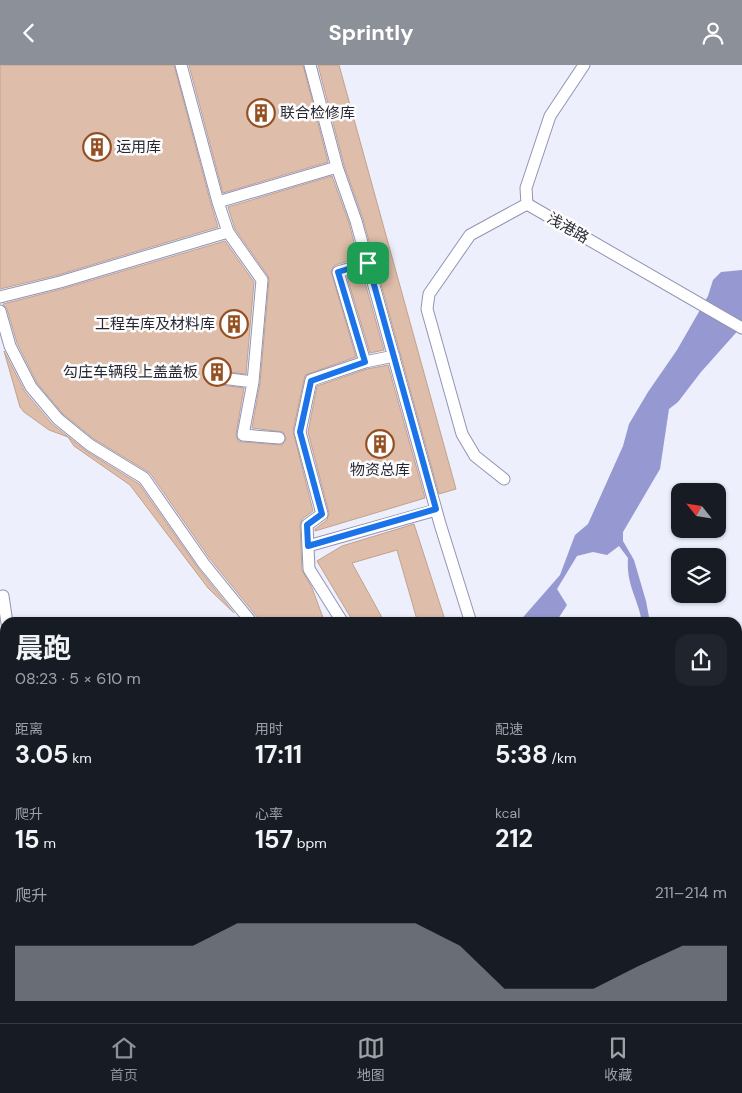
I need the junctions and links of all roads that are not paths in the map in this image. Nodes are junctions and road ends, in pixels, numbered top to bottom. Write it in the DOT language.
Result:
graph roads {
  1 [pos="181,65"];
  2 [pos="310,65"];
  3 [pos="584,65"];
  4 [pos="337,167"];
  5 [pos="218,201"];
  6 [pos="528,204"];
  7 [pos="228,232"];
  8 [pos="368,263"];
  9 [pos="0,297"];
  10 [pos="0,311"];
  11 [pos="742,327"];
  12 [pos="394,356"];
  13 [pos="365,362"];
  14 [pos="214,377"];
  15 [pos="253,382"];
  16 [pos="279,438"];
  17 [pos="504,479"];
  18 [pos="436,509"];
  19 [pos="308,546"];
  20 [pos="4,596"];
  21 [pos="6,617"];
  22 [pos="247,617"];
  23 [pos="338,617"];
  24 [pos="469,617"];
  1 -- 5 [label="street"];
  2 -- 4 [label="street"];
  3 -- 6 [label="street"];
  4 -- 5 [label="street"];
  4 -- 8 [label="street"];
  5 -- 7 [label="street"];
  6 -- 11 [label="street, 浅港路"];
  6 -- 17 [label="street"];
  7 -- 9 [label="street"];
  7 -- 15 [label="street"];
  8 -- 12 [label="street"];
  8 -- 13 [label="street"];
  10 -- 22 [label="street"];
  12 -- 13 [label="street"];
  12 -- 18 [label="street"];
  13 -- 19 [label="street"];
  14 -- 15 [label="street"];
  15 -- 16 [label="street"];
  18 -- 19 [label="street"];
  18 -- 24 [label="street"];
  19 -- 23 [label="street"];
  20 -- 21 [label="street"];
}
